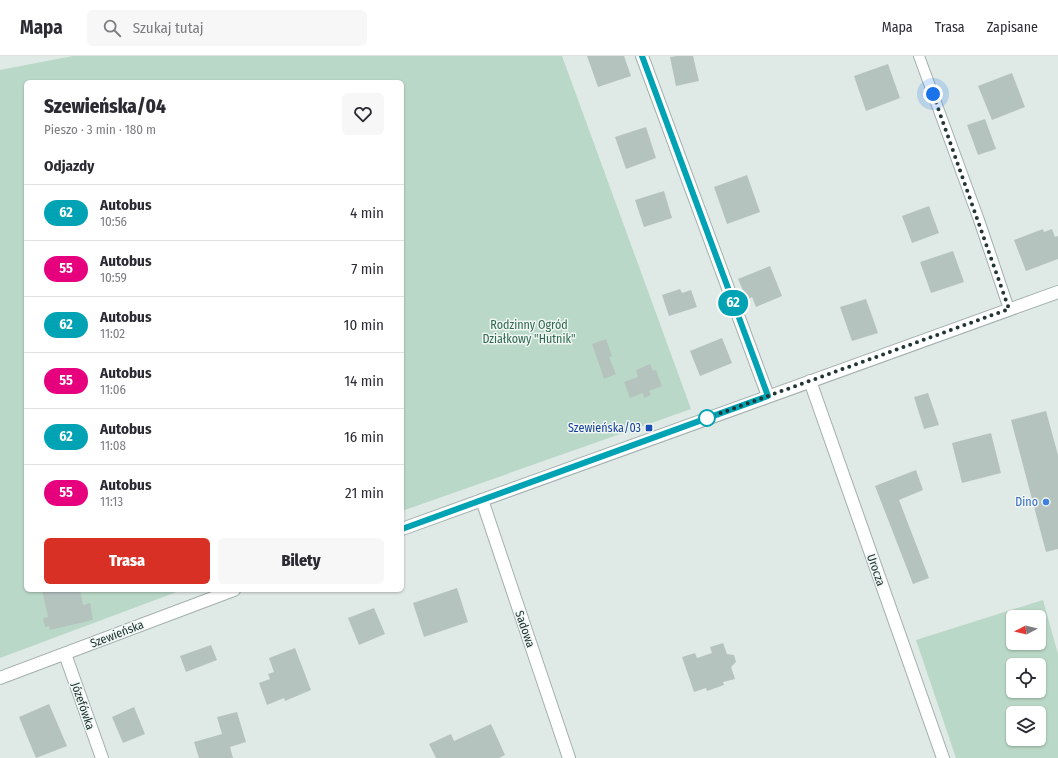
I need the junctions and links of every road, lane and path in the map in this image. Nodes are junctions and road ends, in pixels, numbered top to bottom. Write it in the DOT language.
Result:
graph roads {
  1 [pos="642,56"];
  2 [pos="919,56"];
  3 [pos="1058,292"];
  4 [pos="1009,309"];
  5 [pos="810,381"];
  6 [pos="768,396"];
  7 [pos="482,500"];
  8 [pos="404,528"];
  9 [pos="229,592"];
  10 [pos="65,654"];
  11 [pos="0,678"];
  12 [pos="102,758"];
  13 [pos="569,758"];
  14 [pos="943,758"];
  1 -- 6 [label="street"];
  2 -- 4 [label="lane"];
  3 -- 4 [label="street"];
  4 -- 5 [label="street"];
  5 -- 6 [label="street"];
  5 -- 14 [label="street, Urocza"];
  6 -- 7 [label="street"];
  7 -- 8 [label="street"];
  7 -- 13 [label="street, Sadowa"];
  9 -- 10 [label="street, Szewieńska"];
  10 -- 11 [label="street, Szewieńska"];
  10 -- 12 [label="street, Józefówka"];
}
